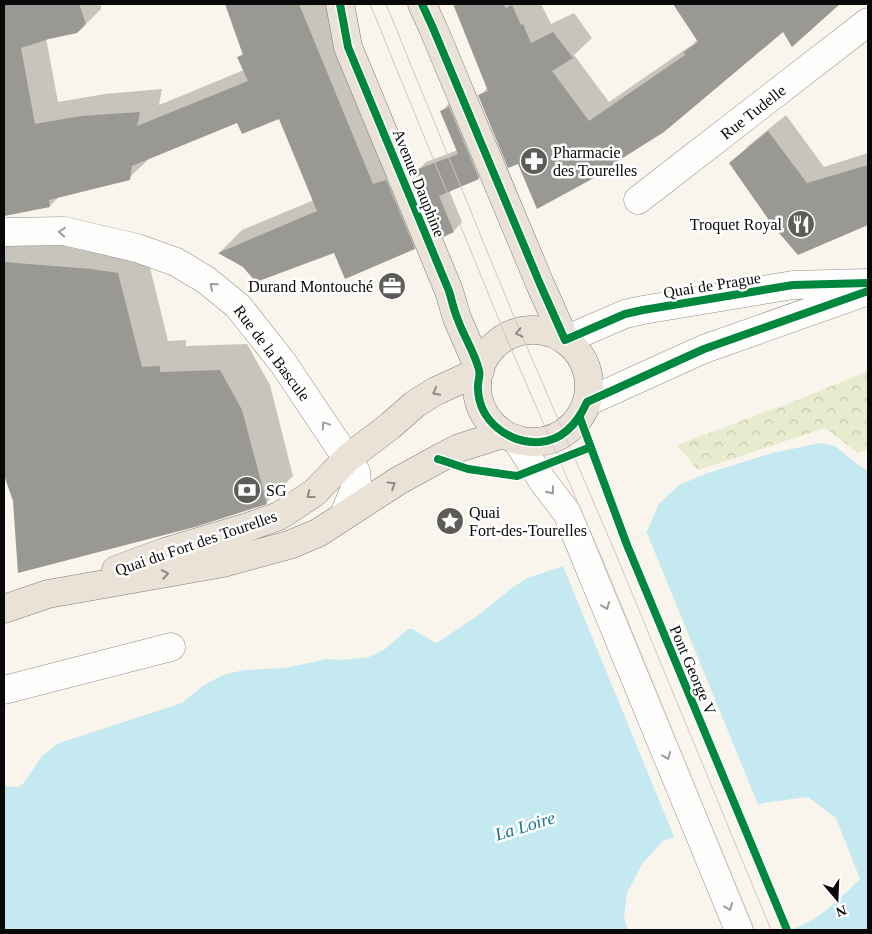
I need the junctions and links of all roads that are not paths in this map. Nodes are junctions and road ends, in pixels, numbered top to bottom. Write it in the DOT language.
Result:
graph roads {
  1 [pos="340,4"];
  2 [pos="422,4"];
  3 [pos="868,22"];
  4 [pos="638,200"];
  5 [pos="4,232"];
  6 [pos="868,283"];
  7 [pos="868,292"];
  8 [pos="565,340"];
  9 [pos="480,371"];
  10 [pos="587,402"];
  11 [pos="510,436"];
  12 [pos="348,458"];
  13 [pos="344,515"];
  14 [pos="48,594"];
  15 [pos="4,609"];
  16 [pos="171,647"];
  17 [pos="4,690"];
  18 [pos="739,930"];
  1 -- 9 [label="main road, Avenue Dauphine"];
  2 -- 8 [label="main road"];
  3 -- 4 [label="street, Rue Tudelle"];
  12 -- 5 [label="street, Rue de la Bascule, one-way"];
  6 -- 8 [label="street, Quai de Prague"];
  7 -- 10 [label="street"];
  8 -- 9 [label="main road, one-way"];
  8 -- 10 [label="main road"];
  9 -- 11 [label="main road"];
  9 -- 12 [label="main road, Quai du Fort des Tourelles, one-way"];
  10 -- 11 [label="main road"];
  13 -- 11 [label="main road, Quai du Fort des Tourelles, one-way"];
  11 -- 18 [label="street, one-way"];
  12 -- 13 [label="street, Rue de la Bascule"];
  12 -- 14 [label="main road, Quai du Fort des Tourelles, one-way"];
  14 -- 13 [label="main road, Quai du Fort des Tourelles, one-way"];
  14 -- 15 [label="main road"];
  16 -- 17 [label="street"];
}
